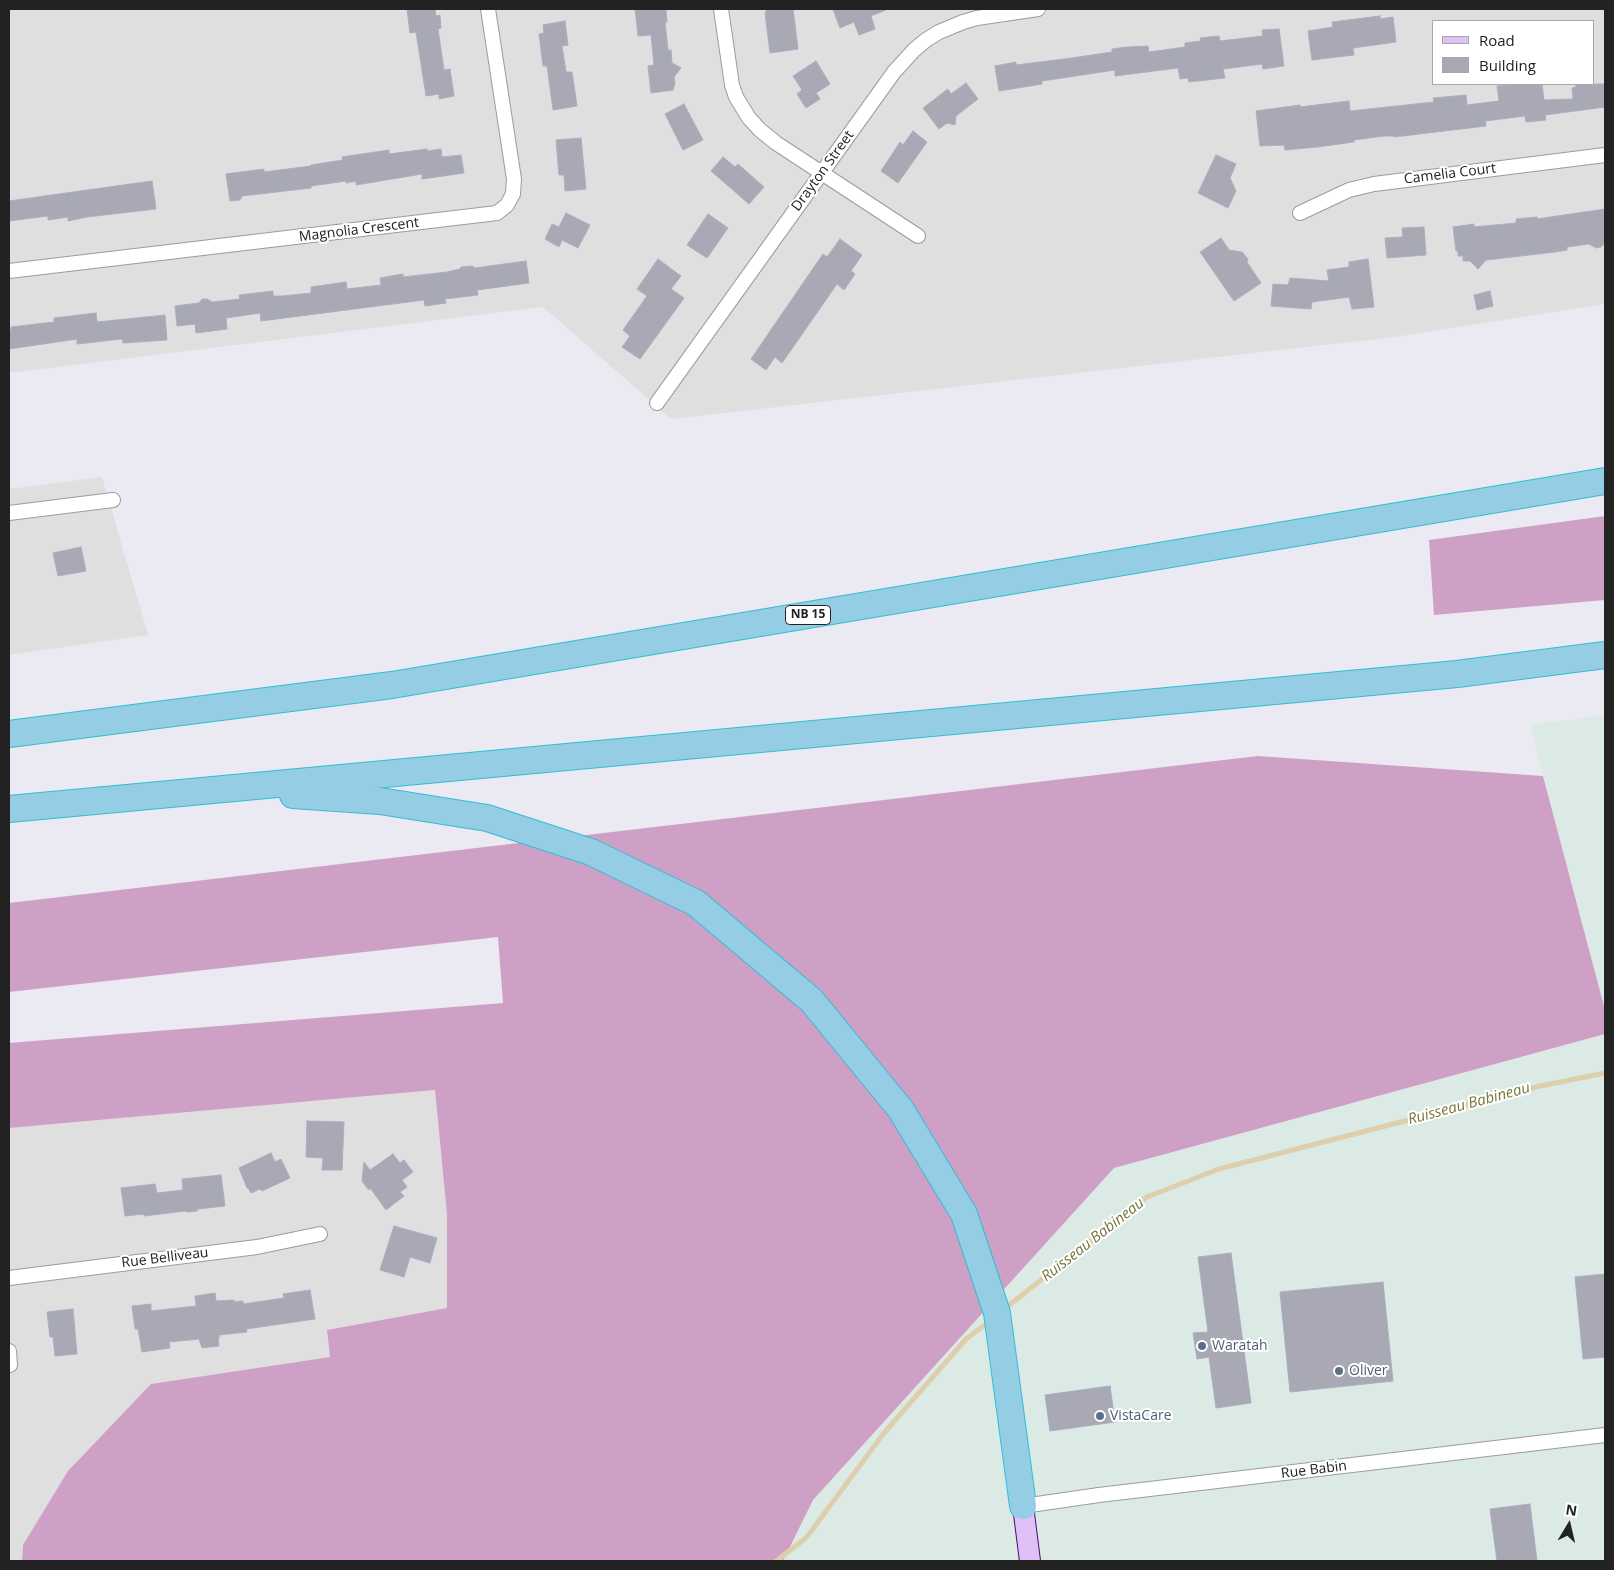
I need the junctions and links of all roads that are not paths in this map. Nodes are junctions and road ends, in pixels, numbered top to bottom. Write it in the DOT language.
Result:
graph roads {
  1 [pos="488,9"];
  2 [pos="721,9"];
  3 [pos="1038,9"];
  4 [pos="1605,155"];
  5 [pos="822,173"];
  6 [pos="1300,213"];
  7 [pos="918,236"];
  8 [pos="9,271"];
  9 [pos="657,403"];
  10 [pos="1605,481"];
  11 [pos="113,500"];
  12 [pos="9,513"];
  13 [pos="1605,656"];
  14 [pos="9,734"];
  15 [pos="210,790"];
  16 [pos="9,809"];
  17 [pos="320,1234"];
  18 [pos="9,1278"];
  19 [pos="9,1351"];
  20 [pos="10,1365"];
  21 [pos="1605,1435"];
  22 [pos="1023,1506"];
  23 [pos="1030,1561"];
  1 -- 8 [label="street, Magnolia Crescent"];
  2 -- 5 [label="street"];
  3 -- 5 [label="street, Drayton Street"];
  4 -- 6 [label="street, Camelia Court"];
  5 -- 7 [label="street"];
  5 -- 9 [label="street, Drayton Street"];
  10 -- 14 [label="highway, NB 15"];
  11 -- 12 [label="street"];
  13 -- 15 [label="highway"];
  15 -- 16 [label="highway"];
  15 -- 22 [label="highway"];
  17 -- 18 [label="street, Rue Belliveau"];
  19 -- 20 [label="street"];
  21 -- 22 [label="street, Rue Babin"];
  22 -- 23 [label="main road"];
}
